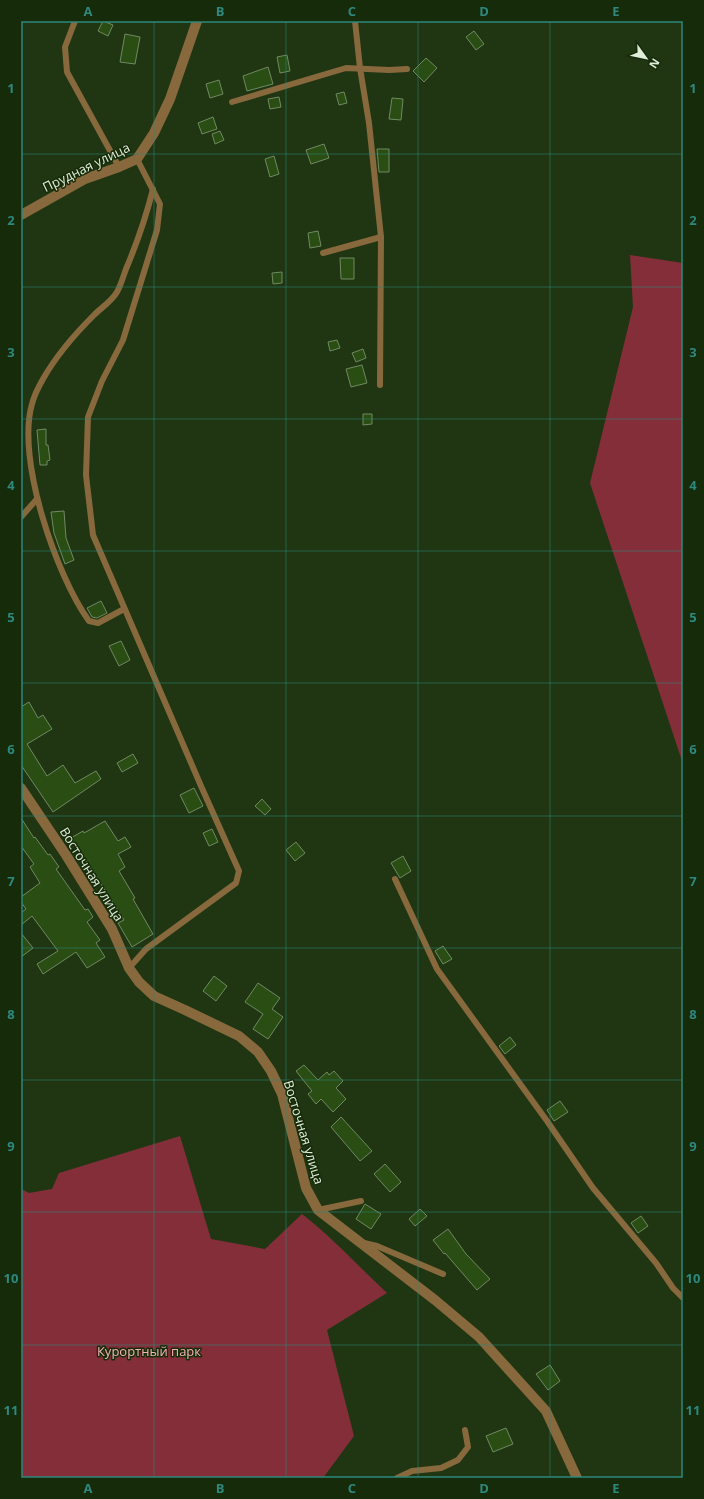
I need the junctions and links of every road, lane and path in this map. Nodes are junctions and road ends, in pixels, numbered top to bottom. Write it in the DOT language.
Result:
graph roads {
  1 [pos="75,21"];
  2 [pos="197,21"];
  3 [pos="355,21"];
  4 [pos="360,68"];
  5 [pos="407,69"];
  6 [pos="232,102"];
  7 [pos="137,159"];
  8 [pos="119,167"];
  9 [pos="153,189"];
  10 [pos="21,215"];
  11 [pos="381,237"];
  12 [pos="323,253"];
  13 [pos="380,385"];
  14 [pos="37,499"];
  15 [pos="21,517"];
  16 [pos="124,609"];
  17 [pos="21,788"];
  18 [pos="395,879"];
  19 [pos="129,968"];
  20 [pos="361,1201"];
  21 [pos="318,1210"];
  22 [pos="357,1241"];
  23 [pos="443,1274"];
  24 [pos="683,1298"];
  25 [pos="465,1430"];
  26 [pos="397,1478"];
  27 [pos="577,1478"];
  1 -- 8 [label="lane"];
  2 -- 7 [label="street, Прудная улица"];
  3 -- 4 [label="lane"];
  4 -- 5 [label="lane"];
  4 -- 6 [label="lane"];
  4 -- 11 [label="lane"];
  7 -- 8 [label="street, Прудная улица"];
  7 -- 9 [label="lane"];
  8 -- 10 [label="street, Прудная улица"];
  9 -- 14 [label="lane"];
  9 -- 16 [label="lane"];
  11 -- 12 [label="lane"];
  11 -- 13 [label="lane"];
  14 -- 15 [label="lane"];
  14 -- 16 [label="lane"];
  16 -- 19 [label="lane"];
  17 -- 19 [label="street, Восточная улица"];
  18 -- 24 [label="lane"];
  19 -- 21 [label="street, Восточная улица"];
  20 -- 21 [label="lane"];
  21 -- 22 [label="street, Восточная улица"];
  22 -- 23 [label="lane"];
  22 -- 27 [label="street, Восточная улица"];
  25 -- 26 [label="lane"];
}
